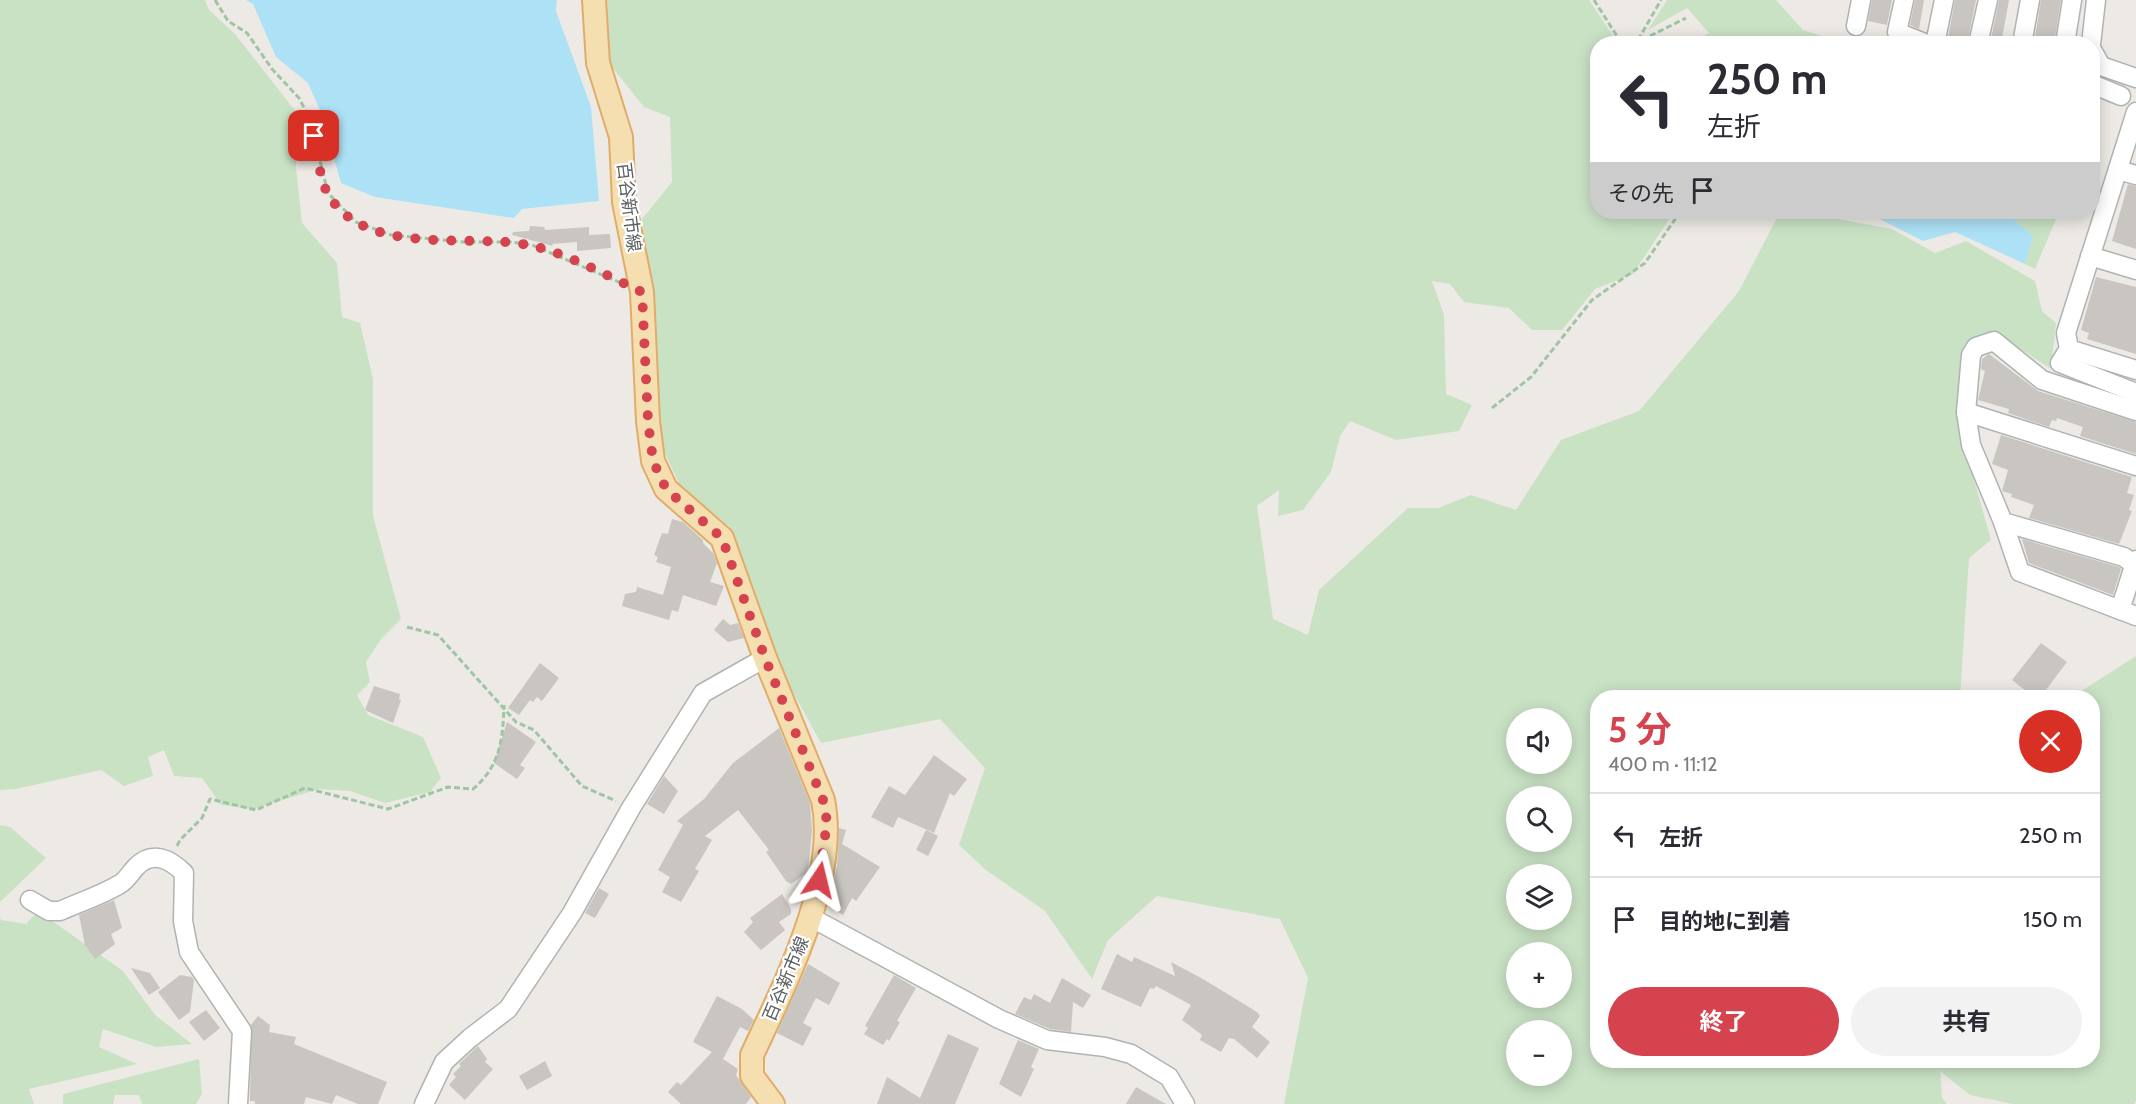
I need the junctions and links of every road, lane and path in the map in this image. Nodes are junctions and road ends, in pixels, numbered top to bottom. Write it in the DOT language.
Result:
graph roads {
  1 [pos="215,0"];
  2 [pos="594,0"];
  3 [pos="1594,0"];
  4 [pos="1661,0"];
  5 [pos="1862,0"];
  6 [pos="1904,0"];
  7 [pos="1944,0"];
  8 [pos="1988,0"];
  9 [pos="2030,0"];
  10 [pos="2072,0"];
  11 [pos="2096,0"];
  12 [pos="1686,18"];
  13 [pos="1856,26"];
  14 [pos="1617,36"];
  15 [pos="1640,36"];
  16 [pos="1650,36"];
  17 [pos="1907,36"];
  18 [pos="1937,36"];
  19 [pos="1980,36"];
  20 [pos="2023,36"];
  21 [pos="2066,36"];
  22 [pos="2092,36"];
  23 [pos="2100,64"];
  24 [pos="2136,78"];
  25 [pos="2100,87"];
  26 [pos="2121,96"];
  27 [pos="2136,112"];
  28 [pos="2118,170"];
  29 [pos="2136,176"];
  30 [pos="1675,219"];
  31 [pos="2090,256"];
  32 [pos="2136,270"];
  33 [pos="642,292"];
  34 [pos="2069,349"];
  35 [pos="2136,370"];
  36 [pos="2136,393"];
  37 [pos="1492,408"];
  38 [pos="2136,411"];
  39 [pos="1966,412"];
  40 [pos="2136,466"];
  41 [pos="2003,522"];
  42 [pos="2136,564"];
  43 [pos="2128,613"];
  44 [pos="407,627"];
  45 [pos="765,658"];
  46 [pos="504,705"];
  47 [pos="631,807"];
  48 [pos="171,862"];
  49 [pos="30,900"];
  50 [pos="812,918"];
  51 [pos="763,1100"];
  52 [pos="238,1104"];
  53 [pos="424,1104"];
  54 [pos="1185,1104"];
  1 -- 33 [label="path"];
  2 -- 33 [label="main road, 百谷新市線"];
  3 -- 14 [label="path"];
  4 -- 15 [label="path"];
  5 -- 13 [label="street"];
  6 -- 17 [label="street"];
  7 -- 18 [label="street"];
  8 -- 19 [label="street"];
  9 -- 20 [label="street"];
  10 -- 21 [label="street"];
  11 -- 22 [label="street"];
  12 -- 16 [label="path"];
  23 -- 24 [label="street"];
  25 -- 26 [label="street"];
  27 -- 28 [label="street"];
  28 -- 29 [label="street"];
  28 -- 31 [label="street"];
  30 -- 37 [label="path"];
  31 -- 32 [label="street"];
  31 -- 34 [label="street"];
  33 -- 45 [label="main road, 百谷新市線"];
  34 -- 35 [label="street"];
  34 -- 36 [label="street"];
  38 -- 39 [label="street"];
  39 -- 40 [label="street"];
  39 -- 41 [label="street"];
  41 -- 42 [label="street"];
  41 -- 43 [label="street"];
  42 -- 43 [label="street"];
  44 -- 46 [label="path"];
  45 -- 47 [label="street"];
  45 -- 50 [label="main road, 百谷新市線"];
  46 -- 47 [label="path"];
  46 -- 48 [label="path"];
  47 -- 53 [label="street"];
  48 -- 49 [label="street"];
  48 -- 52 [label="street"];
  50 -- 51 [label="main road, 百谷新市線"];
  50 -- 54 [label="street"];
}
